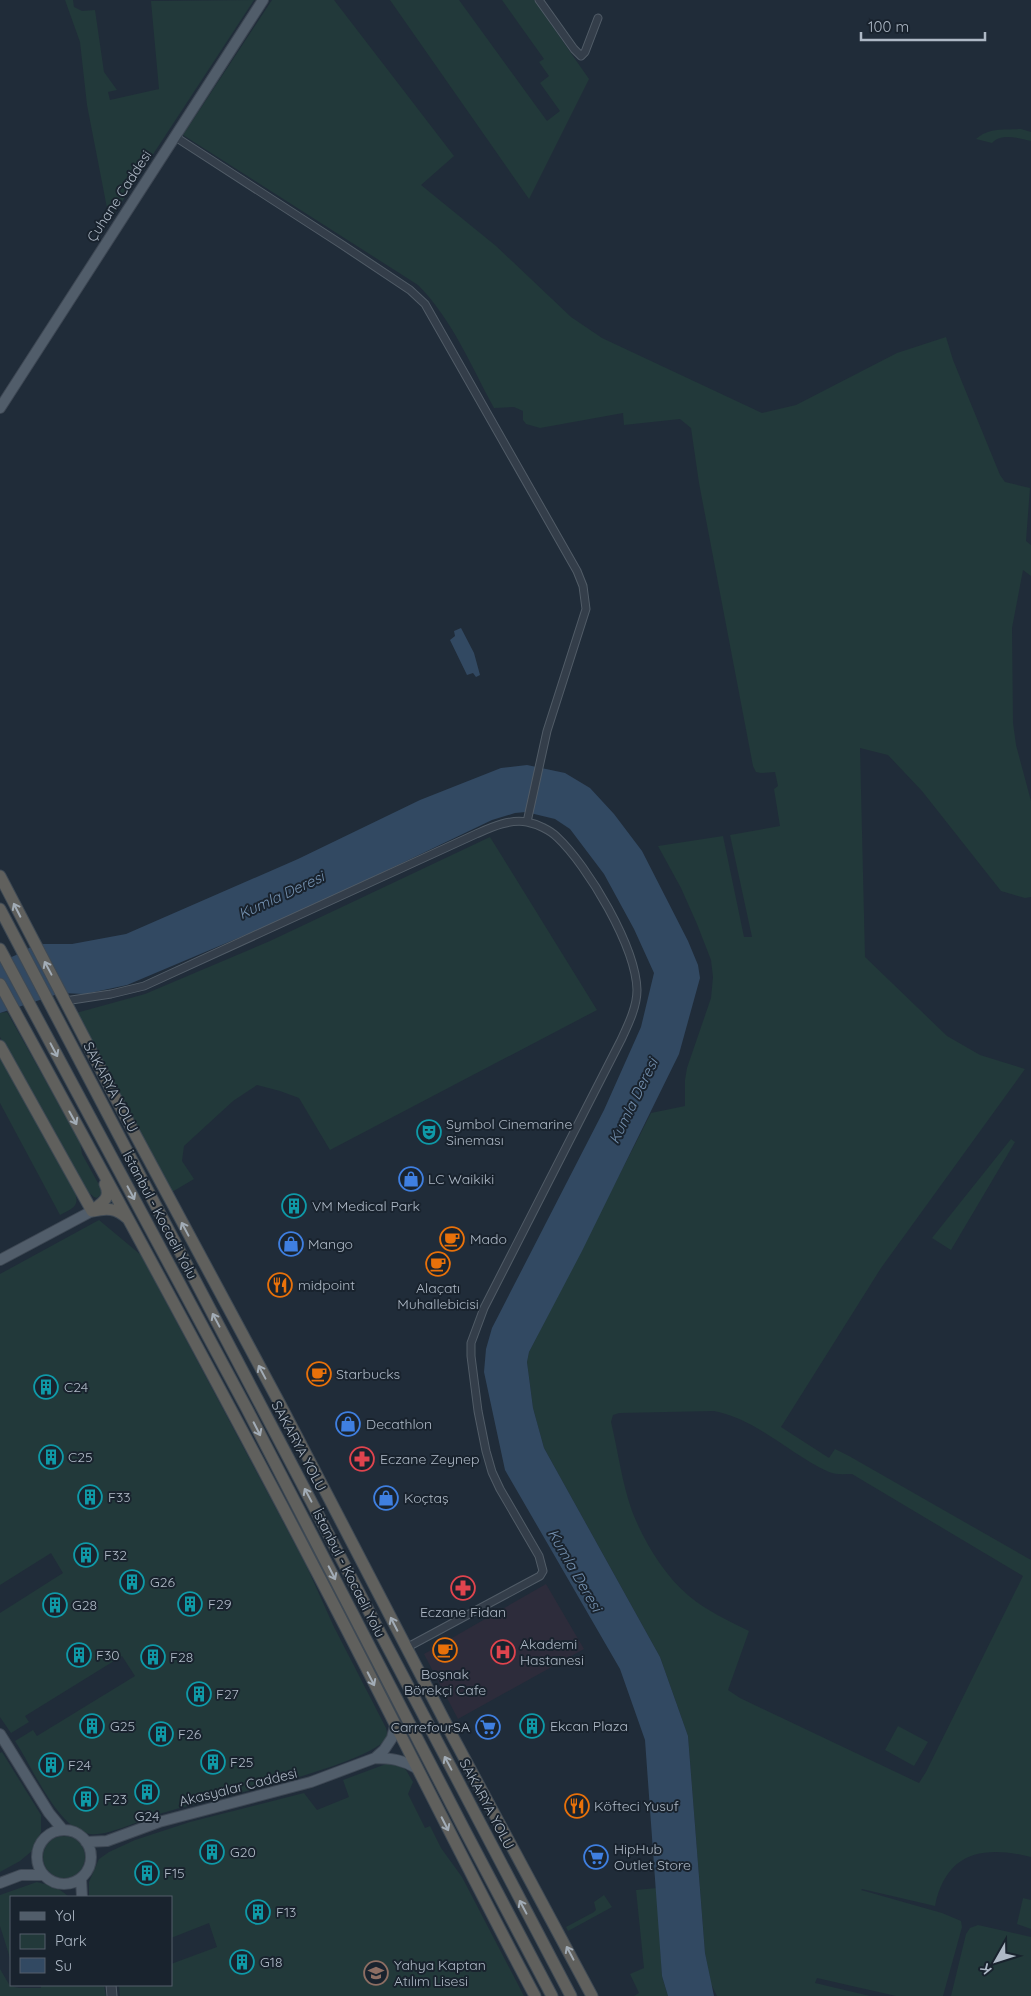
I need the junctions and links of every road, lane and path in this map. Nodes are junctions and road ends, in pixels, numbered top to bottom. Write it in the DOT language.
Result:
graph roads {
  1 [pos="263,0"];
  2 [pos="539,0"];
  3 [pos="598,18"];
  4 [pos="174,136"];
  5 [pos="0,408"];
  6 [pos="528,820"];
  7 [pos="0,876"];
  8 [pos="0,899"];
  9 [pos="0,909"];
  10 [pos="16,938"];
  11 [pos="0,948"];
  12 [pos="0,984"];
  13 [pos="63,997"];
  14 [pos="0,1046"];
  15 [pos="86,1142"];
  16 [pos="92,1211"];
  17 [pos="130,1222"];
  18 [pos="0,1260"];
  19 [pos="406,1648"];
  20 [pos="395,1726"];
  21 [pos="0,1734"];
  22 [pos="375,1758"];
  23 [pos="416,1768"];
  24 [pos="49,1813"];
  25 [pos="463,1827"];
  26 [pos="63,1830"];
  27 [pos="49,1834"];
  28 [pos="107,1841"];
  29 [pos="86,1842"];
  30 [pos="92,1857"];
  31 [pos="37,1858"];
  32 [pos="21,1875"];
  33 [pos="44,1875"];
  34 [pos="81,1879"];
  35 [pos="0,1883"];
  36 [pos="68,1885"];
  37 [pos="77,1896"];
  38 [pos="82,1896"];
  39 [pos="534,1994"];
  40 [pos="552,1996"];
  41 [pos="571,1996"];
  42 [pos="592,1996"];
  1 -- 4 [label="main road, Çuhane Caddesi"];
  2 -- 3 [label="street"];
  4 -- 5 [label="main road, Çuhane Caddesi"];
  4 -- 6 [label="street"];
  6 -- 13 [label="street"];
  6 -- 19 [label="street"];
  13 -- 7 [label="highway, one-way"];
  8 -- 10 [label="highway"];
  9 -- 10 [label="highway, SAKARYA YOLU"];
  41 -- 10 [label="highway, SAKARYA YOLU, one-way"];
  11 -- 25 [label="highway, İstanbul - Kocaeli Yolu, one-way"];
  12 -- 15 [label="highway, one-way"];
  19 -- 13 [label="highway, one-way"];
  14 -- 16 [label="highway"];
  15 -- 16 [label="highway"];
  15 -- 17 [label="highway"];
  16 -- 17 [label="highway"];
  16 -- 18 [label="main road"];
  17 -- 20 [label="highway, one-way"];
  42 -- 19 [label="highway, one-way"];
  20 -- 22 [label="main road"];
  20 -- 23 [label="highway"];
  21 -- 24 [label="main road"];
  22 -- 23 [label="main road"];
  22 -- 28 [label="main road, Akasyalar Caddesi"];
  23 -- 39 [label="highway, one-way"];
  24 -- 26 [label="main road"];
  24 -- 27 [label="main road"];
  25 -- 39 [label="highway"];
  25 -- 40 [label="highway, İstanbul - Kocaeli Yolu"];
  26 -- 27 [label="main road"];
  26 -- 29 [label="main road"];
  27 -- 31 [label="main road"];
  28 -- 29 [label="main road"];
  28 -- 30 [label="main road"];
  29 -- 30 [label="main road"];
  30 -- 34 [label="main road"];
  31 -- 32 [label="main road"];
  31 -- 33 [label="main road"];
  32 -- 33 [label="main road"];
  32 -- 35 [label="main road"];
  33 -- 36 [label="main road"];
  34 -- 36 [label="main road"];
  34 -- 38 [label="main road"];
  36 -- 37 [label="main road"];
}
